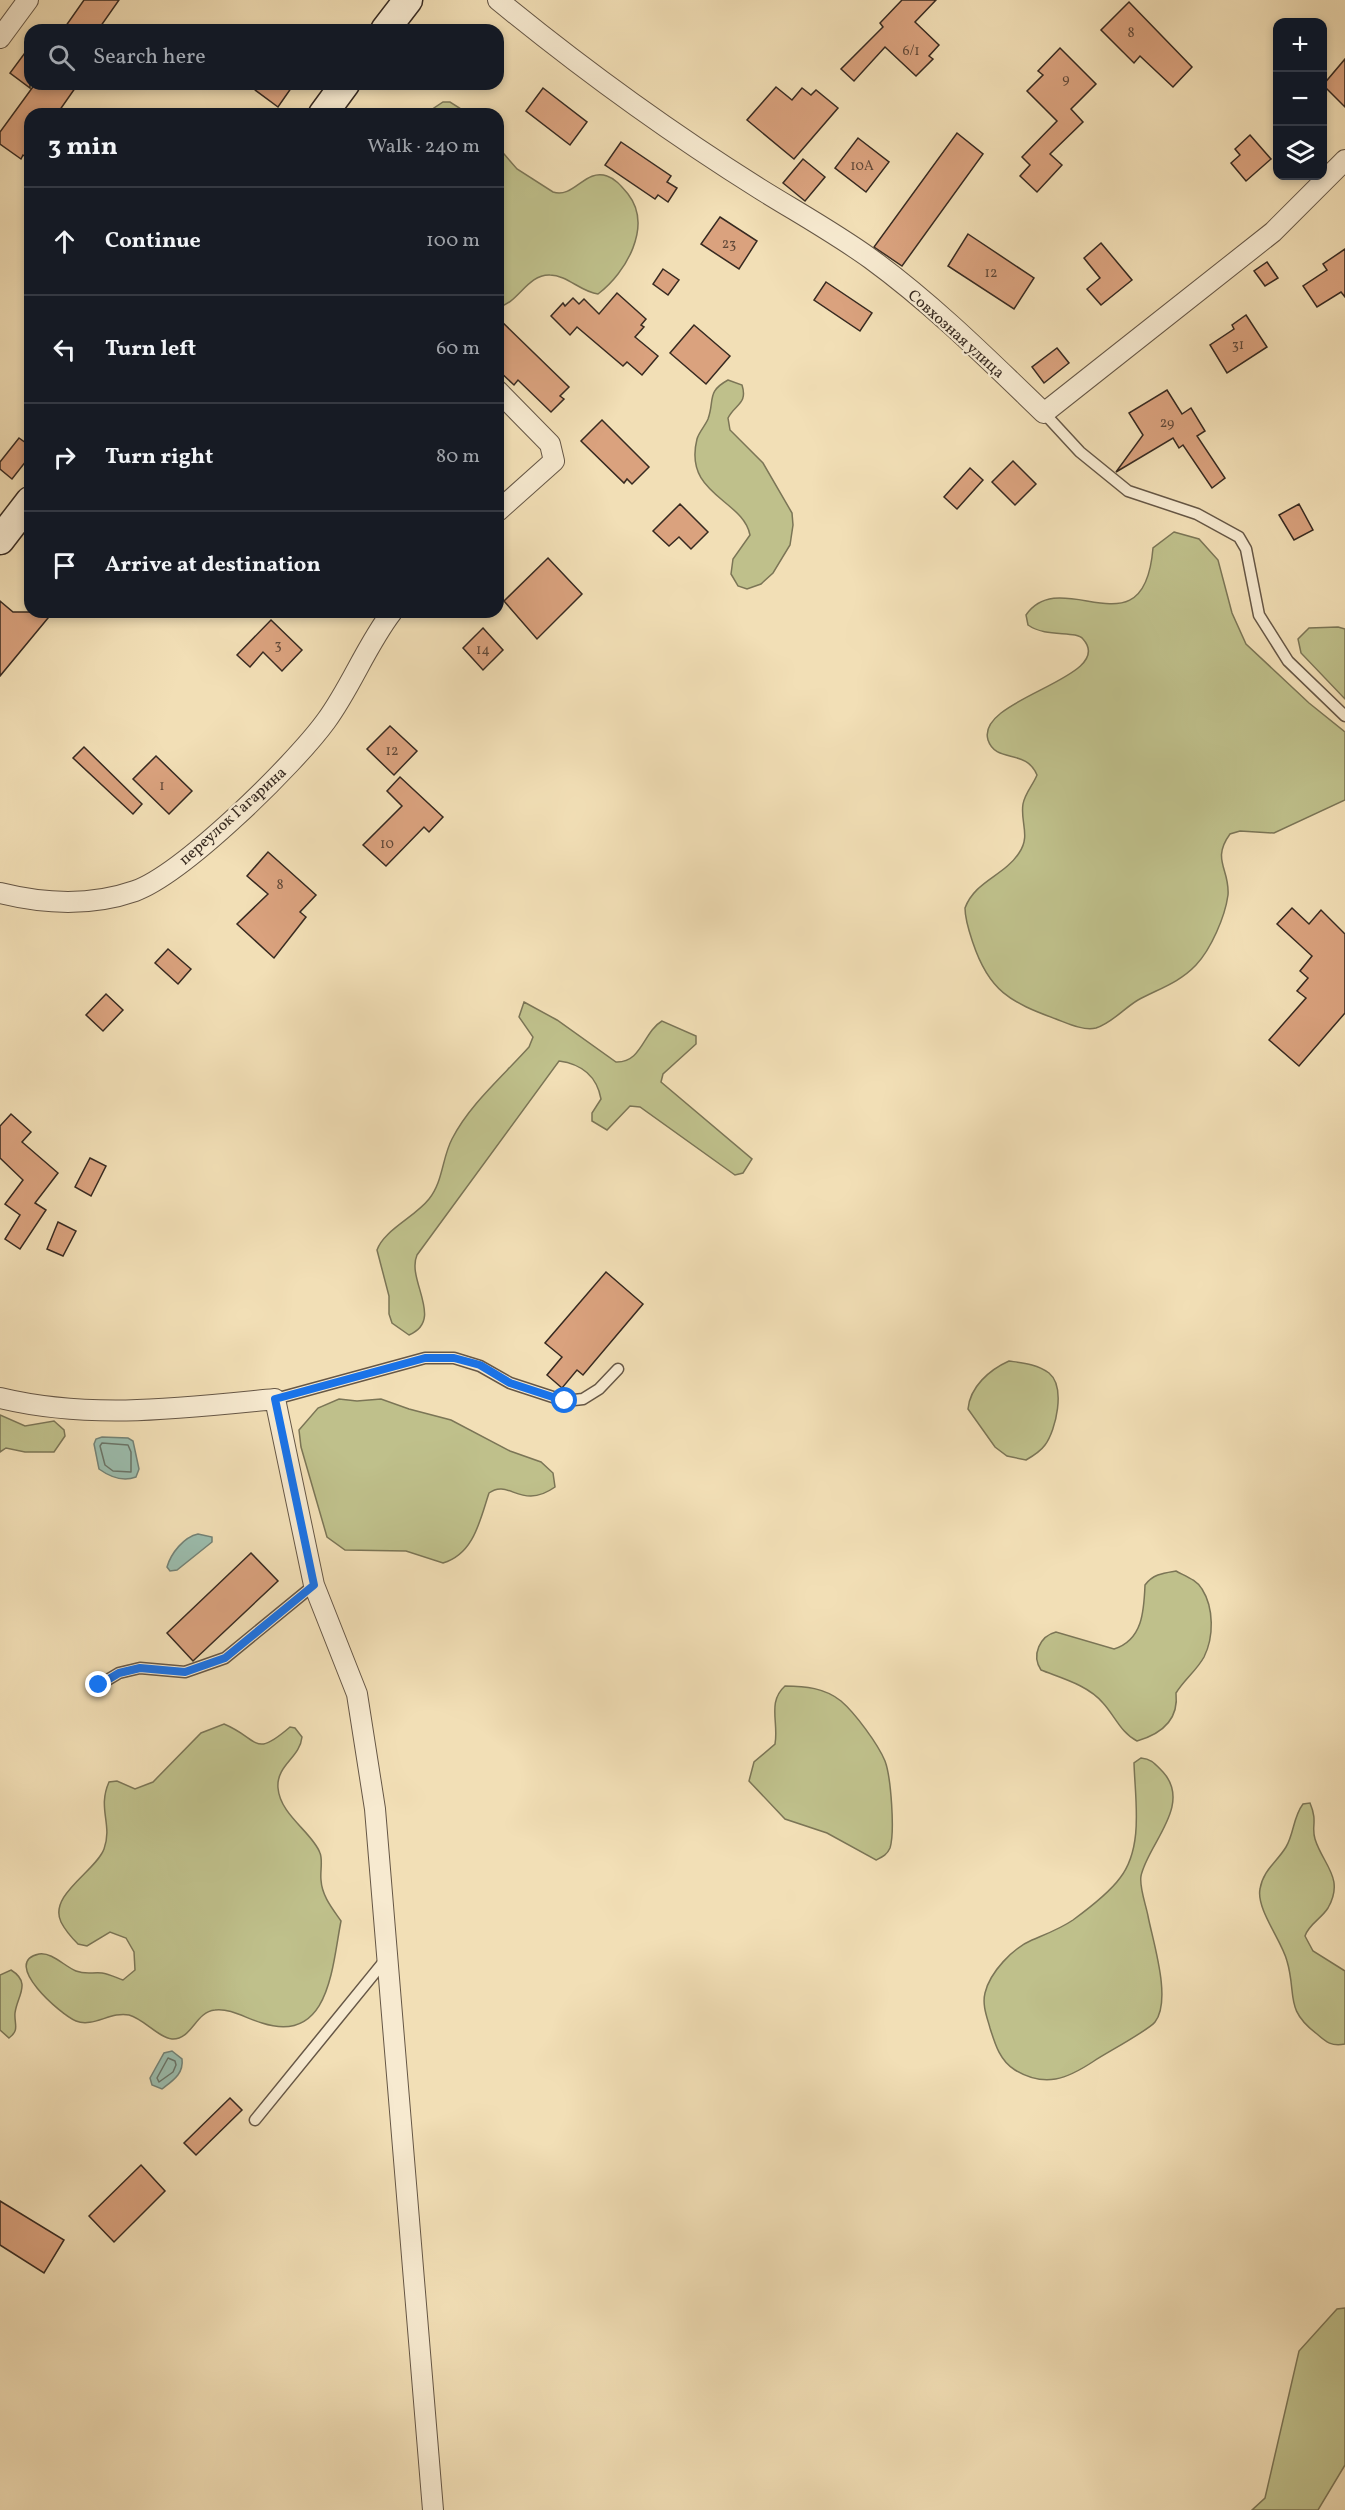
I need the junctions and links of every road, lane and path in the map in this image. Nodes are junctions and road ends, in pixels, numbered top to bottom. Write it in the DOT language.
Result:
graph roads {
  1 [pos="28,0"];
  2 [pos="408,0"];
  3 [pos="498,0"];
  4 [pos="390,24"];
  5 [pos="0,38"];
  6 [pos="341,90"];
  7 [pos="327,108"];
  8 [pos="1345,160"];
  9 [pos="504,397"];
  10 [pos="1044,413"];
  11 [pos="504,506"];
  12 [pos="24,509"];
  13 [pos="0,540"];
  14 [pos="388,618"];
  15 [pos="1345,716"];
  16 [pos="0,893"];
  17 [pos="618,1369"];
  18 [pos="0,1398"];
  19 [pos="275,1399"];
  20 [pos="314,1585"];
  21 [pos="99,1685"];
  22 [pos="387,1959"];
  23 [pos="255,2120"];
  24 [pos="433,2510"];
  1 -- 5 [label="street"];
  2 -- 4 [label="main road"];
  3 -- 10 [label="street, Совхозная улица"];
  6 -- 7 [label="main road"];
  8 -- 10 [label="street"];
  9 -- 11 [label="street"];
  10 -- 15 [label="lane, Совхозная улица"];
  12 -- 13 [label="main road"];
  14 -- 16 [label="street, переулок Гагарина"];
  17 -- 19 [label="lane"];
  18 -- 19 [label="street"];
  19 -- 20 [label="street"];
  20 -- 21 [label="lane"];
  20 -- 22 [label="street"];
  22 -- 23 [label="lane"];
  22 -- 24 [label="street"];
}
